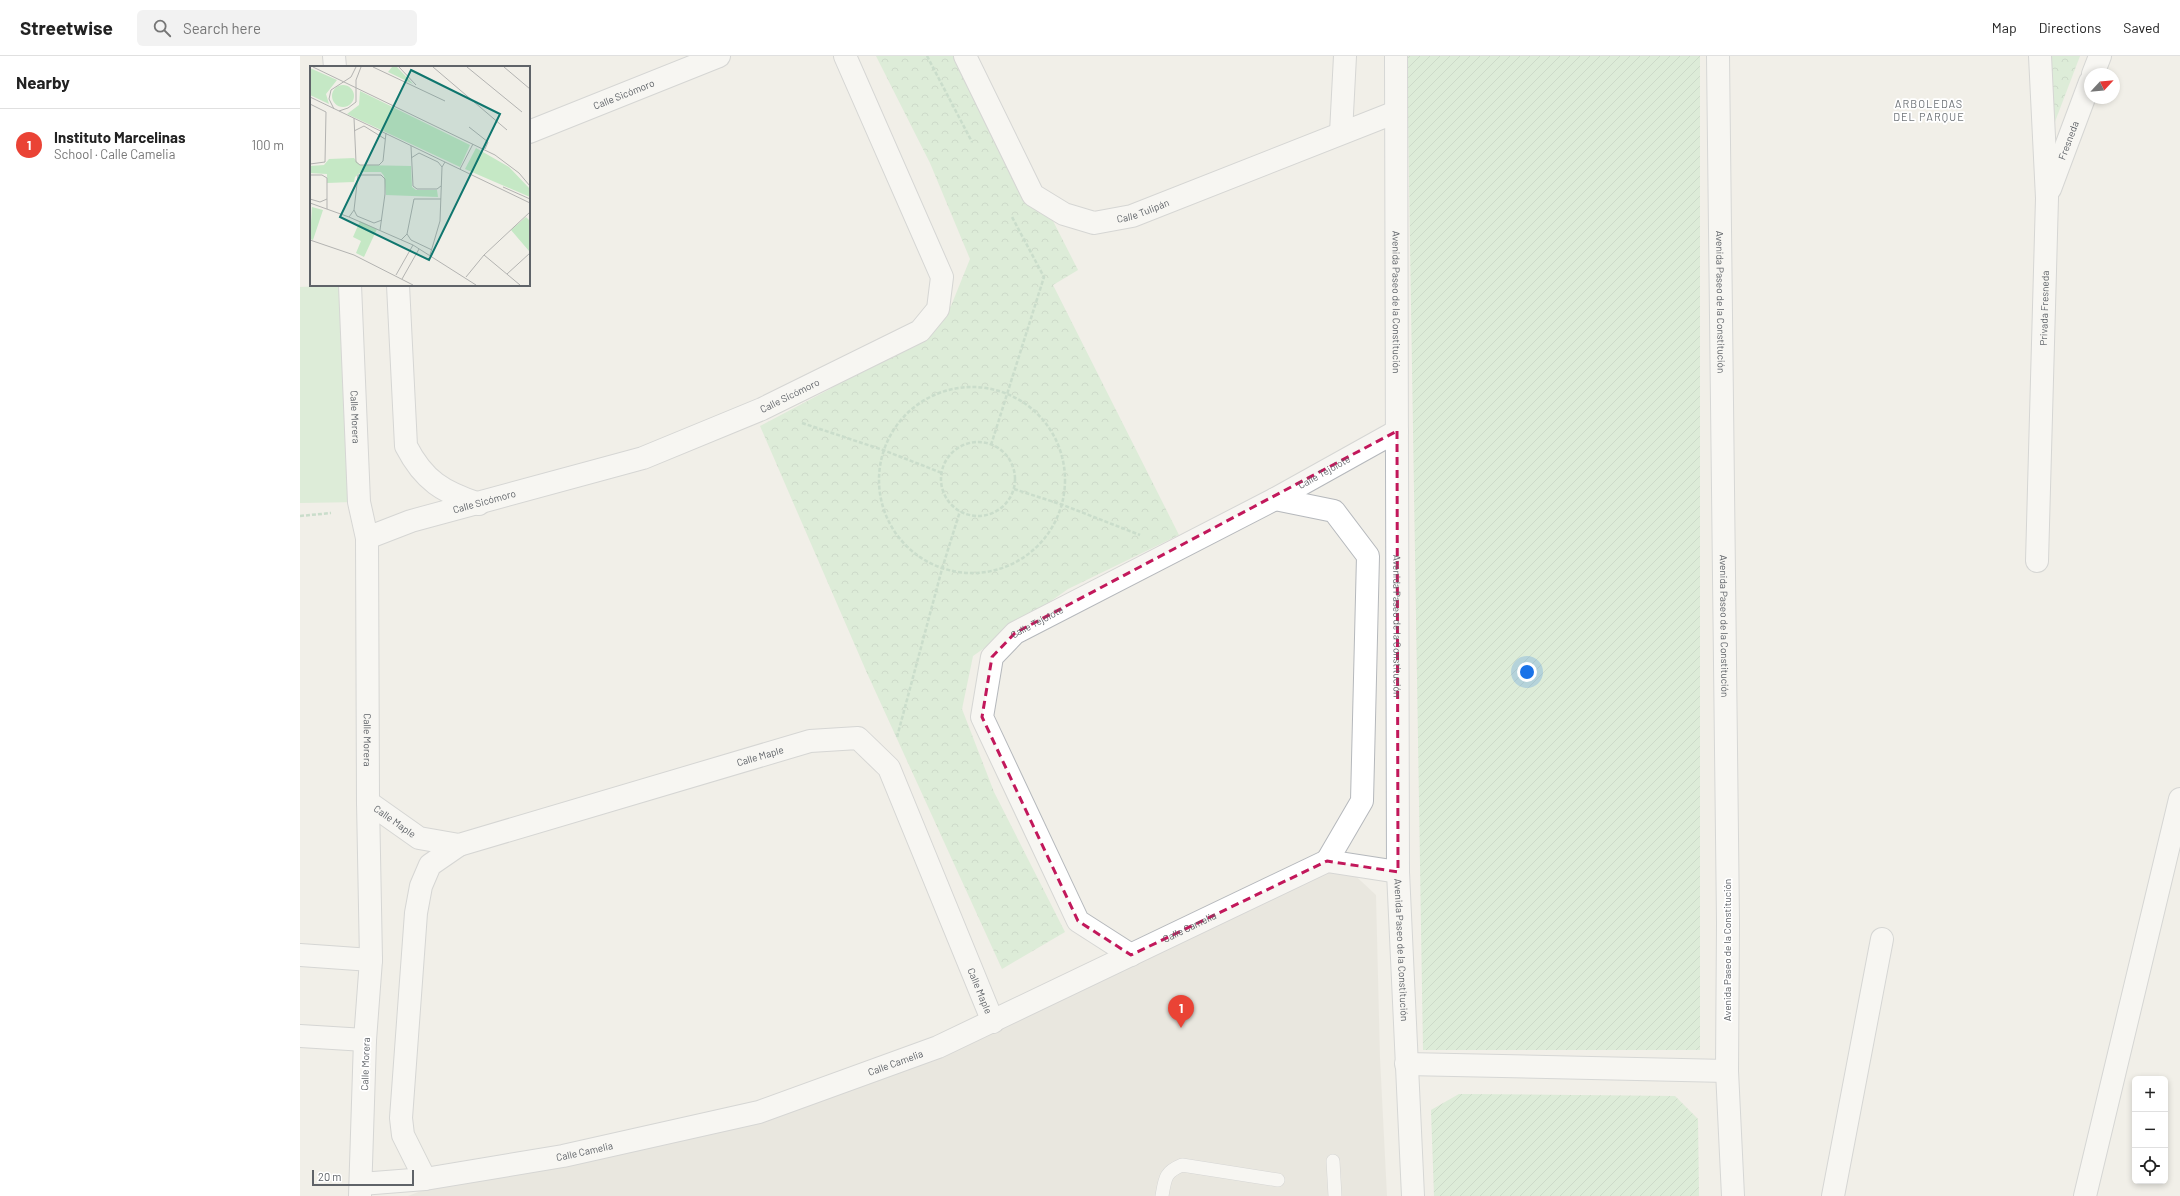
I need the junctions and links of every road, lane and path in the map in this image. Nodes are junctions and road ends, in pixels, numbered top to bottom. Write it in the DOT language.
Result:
graph roads {
  1 [pos="334,56"];
  2 [pos="719,56"];
  3 [pos="844,56"];
  4 [pos="965,56"];
  5 [pos="1345,56"];
  6 [pos="1396,56"];
  7 [pos="1718,56"];
  8 [pos="2040,56"];
  9 [pos="2100,56"];
  10 [pos="335,66"];
  11 [pos="2095,68"];
  12 [pos="2084,98"];
  13 [pos="1396,112"];
  14 [pos="530,132"];
  15 [pos="1341,133"];
  16 [pos="2047,198"];
  17 [pos="1044,277"];
  18 [pos="350,286"];
  19 [pos="398,286"];
  20 [pos="1007,392"];
  21 [pos="762,410"];
  22 [pos="1397,431"];
  23 [pos="991,445"];
  24 [pos="883,450"];
  25 [pos="942,473"];
  26 [pos="1014,489"];
  27 [pos="1275,499"];
  28 [pos="479,504"];
  29 [pos="1063,505"];
  30 [pos="960,512"];
  31 [pos="367,538"];
  32 [pos="1176,549"];
  33 [pos="2036,561"];
  34 [pos="942,569"];
  35 [pos="889,768"];
  36 [pos="2180,799"];
  37 [pos="368,802"];
  38 [pos="459,845"];
  39 [pos="1327,861"];
  40 [pos="1398,872"];
  41 [pos="1882,939"];
  42 [pos="300,955"];
  43 [pos="1131,955"];
  44 [pos="371,960"];
  45 [pos="993,1022"];
  46 [pos="300,1036"];
  47 [pos="365,1040"];
  48 [pos="1406,1064"];
  49 [pos="1727,1071"];
  50 [pos="1333,1162"];
  51 [pos="425,1179"];
  52 [pos="1278,1180"];
  53 [pos="361,1190"];
  54 [pos="1162,1196"];
  55 [pos="1335,1196"];
  56 [pos="1413,1196"];
  57 [pos="1733,1196"];
  58 [pos="1833,1196"];
  59 [pos="2085,1196"];
  1 -- 10 [label="street"];
  2 -- 14 [label="street, Calle Sicómoro"];
  3 -- 21 [label="street, Calle Sicómoro"];
  4 -- 15 [label="street, Calle Tulipán"];
  5 -- 15 [label="street"];
  6 -- 13 [label="street, Avenida Paseo de la Constitución"];
  7 -- 49 [label="street, Avenida Paseo de la Constitución"];
  8 -- 16 [label="street, Privada Fresneda"];
  9 -- 11 [label="street"];
  12 -- 16 [label="street, Fresneda"];
  13 -- 15 [label="street, Calle Tulipán"];
  13 -- 22 [label="street, Avenida Paseo de la Constitución"];
  16 -- 33 [label="street, Privada Fresneda"];
  17 -- 20 [label="path"];
  18 -- 31 [label="street, Calle Morera"];
  19 -- 28 [label="street"];
  20 -- 23 [label="path"];
  20 -- 24 [label="path"];
  20 -- 29 [label="path"];
  21 -- 24 [label="path"];
  21 -- 28 [label="street, Calle Sicómoro"];
  22 -- 27 [label="street, Calle Tejolote"];
  22 -- 40 [label="street, Avenida Paseo de la Constitución"];
  23 -- 25 [label="path"];
  23 -- 26 [label="path"];
  24 -- 25 [label="path"];
  24 -- 34 [label="path"];
  25 -- 30 [label="path"];
  26 -- 29 [label="path"];
  26 -- 30 [label="path"];
  27 -- 32 [label="street, Calle Tejolote"];
  27 -- 39 [label="street"];
  28 -- 31 [label="street, Calle Sicómoro"];
  29 -- 32 [label="path"];
  29 -- 34 [label="path"];
  30 -- 34 [label="path"];
  31 -- 37 [label="street, Calle Morera"];
  32 -- 43 [label="street, Calle Tejolote"];
  34 -- 35 [label="path"];
  35 -- 38 [label="street, Calle Maple"];
  35 -- 45 [label="street, Calle Maple"];
  36 -- 59 [label="street"];
  37 -- 38 [label="street, Calle Maple"];
  37 -- 44 [label="street, Calle Morera"];
  38 -- 51 [label="street"];
  39 -- 40 [label="street"];
  39 -- 43 [label="street, Calle Camelia"];
  40 -- 48 [label="street, Avenida Paseo de la Constitución"];
  41 -- 58 [label="street"];
  42 -- 44 [label="street"];
  43 -- 45 [label="street, Calle Camelia"];
  44 -- 47 [label="street, Calle Morera"];
  45 -- 51 [label="street, Calle Camelia"];
  46 -- 47 [label="street"];
  47 -- 53 [label="street, Calle Morera"];
  48 -- 49 [label="street"];
  48 -- 56 [label="street, Avenida Paseo de la Constitución"];
  49 -- 57 [label="street, Avenida Paseo de la Constitución"];
  50 -- 55 [label="lane"];
  51 -- 53 [label="street, Calle Camelia"];
  52 -- 54 [label="lane"];
}
